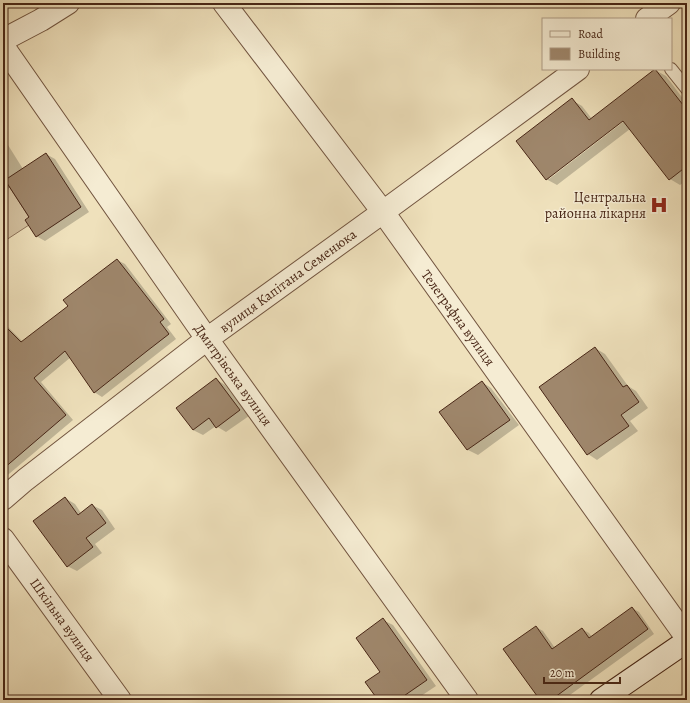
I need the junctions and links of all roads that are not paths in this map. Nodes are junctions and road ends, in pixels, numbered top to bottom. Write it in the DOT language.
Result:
graph roads {
  1 [pos="68,3"];
  2 [pos="224,3"];
  3 [pos="669,3"];
  4 [pos="648,18"];
  5 [pos="3,40"];
  6 [pos="3,46"];
  7 [pos="577,70"];
  8 [pos="672,70"];
  9 [pos="687,89"];
  10 [pos="383,212"];
  11 [pos="207,339"];
  12 [pos="3,499"];
  13 [pos="3,539"];
  14 [pos="687,639"];
  15 [pos="120,700"];
  16 [pos="467,700"];
  17 [pos="601,700"];
  1 -- 5 [label="street"];
  2 -- 10 [label="street, Телеграфна вулиця"];
  3 -- 4 [label="street"];
  6 -- 11 [label="street, Дмитрівська вулиця"];
  7 -- 10 [label="street, вулиця Капітана Семенюка"];
  8 -- 9 [label="lane"];
  10 -- 11 [label="street, вулиця Капітана Семенюка"];
  10 -- 14 [label="street, Телеграфна вулиця"];
  11 -- 12 [label="street, вулиця Капітана Семенюка"];
  11 -- 16 [label="street, Дмитрівська вулиця"];
  13 -- 15 [label="street, Шкільна вулиця"];
  14 -- 17 [label="street"];
}
